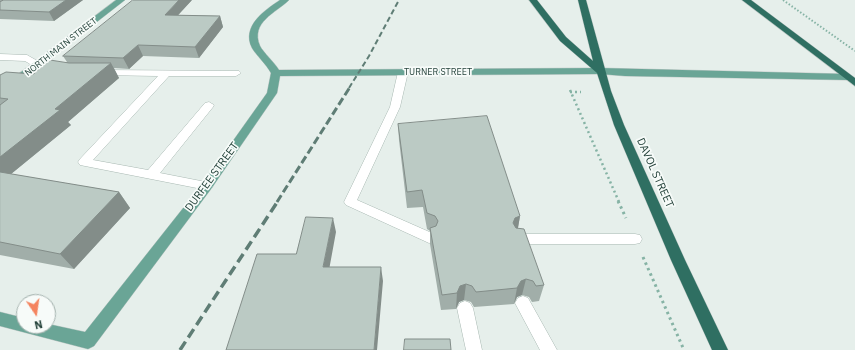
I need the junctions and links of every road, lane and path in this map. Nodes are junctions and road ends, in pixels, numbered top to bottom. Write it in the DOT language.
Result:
graph roads {
  1 [pos="121,0"];
  2 [pos="285,0"];
  3 [pos="533,0"];
  4 [pos="582,0"];
  5 [pos="746,0"];
  6 [pos="783,0"];
  7 [pos="855,51"];
  8 [pos="0,57"];
  9 [pos="38,65"];
  10 [pos="600,71"];
  11 [pos="67,72"];
  12 [pos="403,72"];
  13 [pos="94,73"];
  14 [pos="166,73"];
  15 [pos="236,73"];
  16 [pos="276,73"];
  17 [pos="846,77"];
  18 [pos="855,83"];
  19 [pos="0,93"];
  20 [pos="209,105"];
  21 [pos="151,175"];
  22 [pos="207,186"];
  23 [pos="429,238"];
  24 [pos="518,239"];
  25 [pos="635,239"];
  26 [pos="523,303"];
  27 [pos="465,308"];
  28 [pos="0,319"];
  29 [pos="16,323"];
  30 [pos="52,334"];
  31 [pos="84,345"];
  32 [pos="474,350"];
  33 [pos="549,350"];
  34 [pos="720,350"];
  1 -- 9 [label="main road, NORTH MAIN STREET"];
  2 -- 16 [label="main road"];
  3 -- 10 [label="highway"];
  4 -- 10 [label="highway, DAVOL STREET"];
  5 -- 17 [label="highway"];
  6 -- 7 [label="path"];
  8 -- 9 [label="street"];
  9 -- 11 [label="street"];
  9 -- 19 [label="main road, NORTH MAIN STREET"];
  10 -- 12 [label="main road, TURNER STREET"];
  10 -- 17 [label="main road, TURNER STREET"];
  10 -- 34 [label="highway, DAVOL STREET"];
  12 -- 16 [label="main road, TURNER STREET"];
  12 -- 23 [label="street"];
  13 -- 14 [label="street"];
  14 -- 15 [label="street"];
  14 -- 21 [label="street"];
  16 -- 22 [label="main road, DURFEE STREET"];
  17 -- 18 [label="highway"];
  20 -- 21 [label="street"];
  21 -- 22 [label="street"];
  22 -- 31 [label="main road, DURFEE STREET"];
  24 -- 25 [label="street"];
  26 -- 33 [label="street"];
  27 -- 32 [label="street"];
  28 -- 29 [label="main road"];
  30 -- 31 [label="main road"];
}
